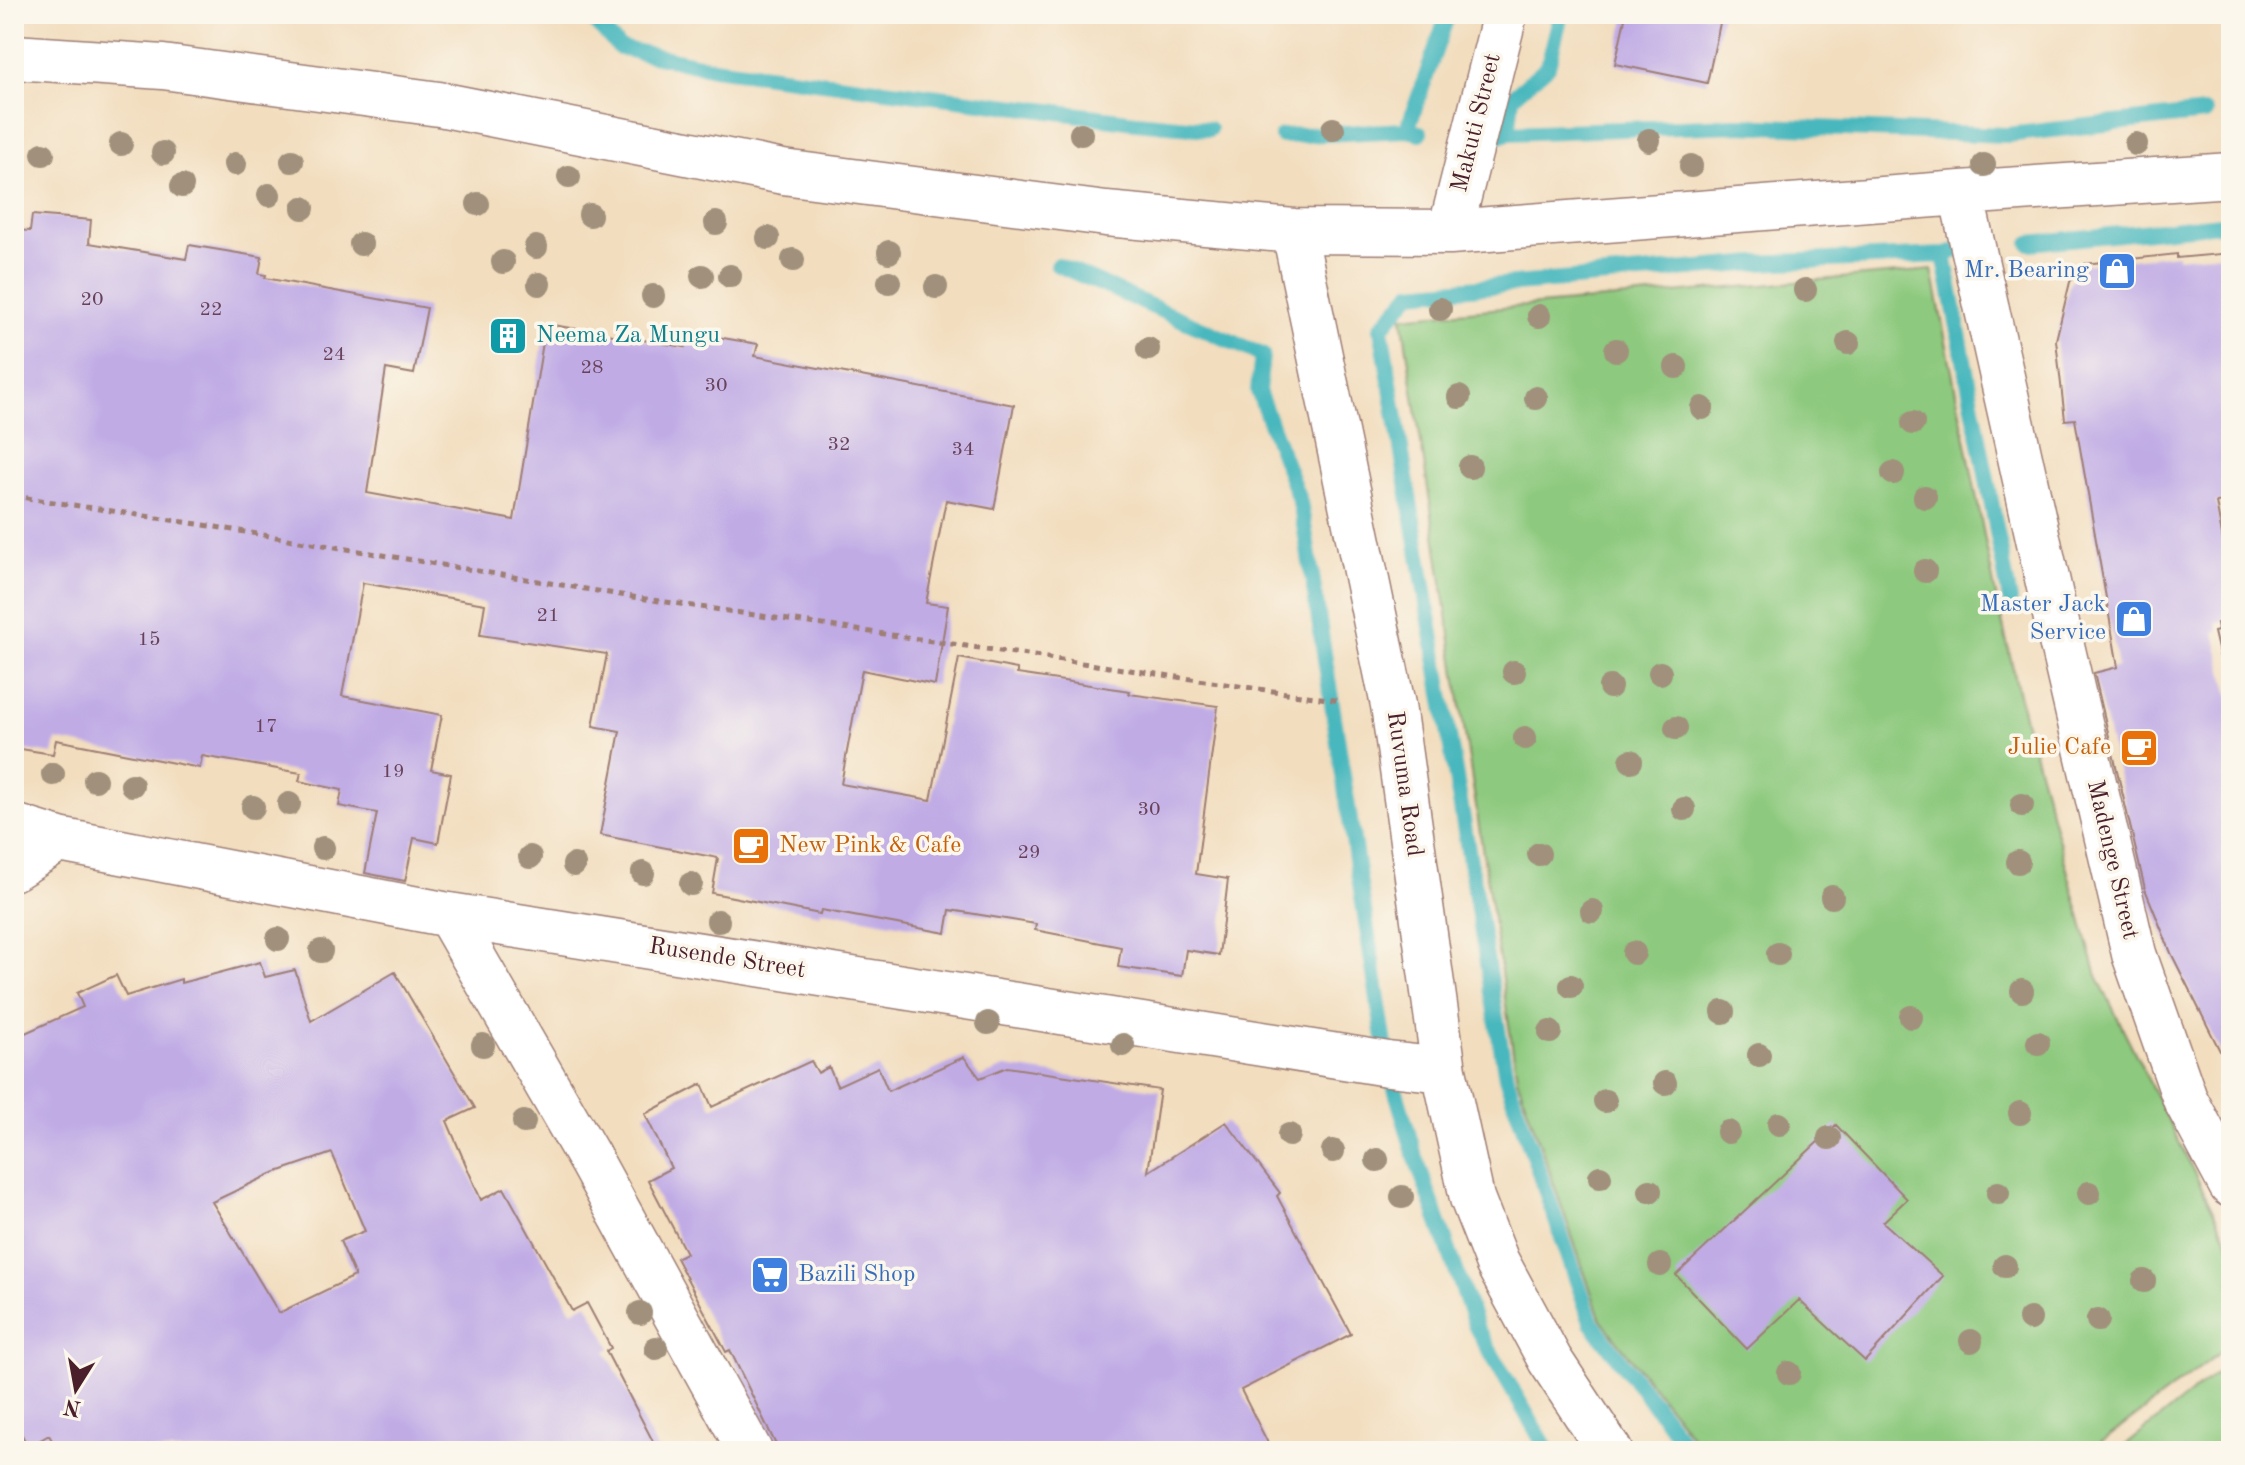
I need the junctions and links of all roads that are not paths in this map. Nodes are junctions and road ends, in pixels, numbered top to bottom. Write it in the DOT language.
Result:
graph roads {
  1 [pos="1505,14"];
  2 [pos="14,57"];
  3 [pos="2229,168"];
  4 [pos="1961,193"];
  5 [pos="1294,231"];
  6 [pos="1450,232"];
  7 [pos="14,826"];
  8 [pos="59,840"];
  9 [pos="14,868"];
  10 [pos="449,915"];
  11 [pos="1444,1070"];
  12 [pos="2231,1185"];
  13 [pos="750,1451"];
  14 [pos="1610,1451"];
  1 -- 6 [label="street, Makuti Street"];
  2 -- 5 [label="street"];
  3 -- 4 [label="street"];
  4 -- 6 [label="street"];
  4 -- 12 [label="street, Madenge Street"];
  5 -- 6 [label="street"];
  5 -- 11 [label="street, Ruvuma Road"];
  7 -- 8 [label="street, Rusende Street"];
  8 -- 9 [label="street"];
  8 -- 10 [label="street, Rusende Street"];
  10 -- 11 [label="street, Rusende Street"];
  10 -- 13 [label="street"];
  11 -- 14 [label="street, Ruvuma Road"];
}
